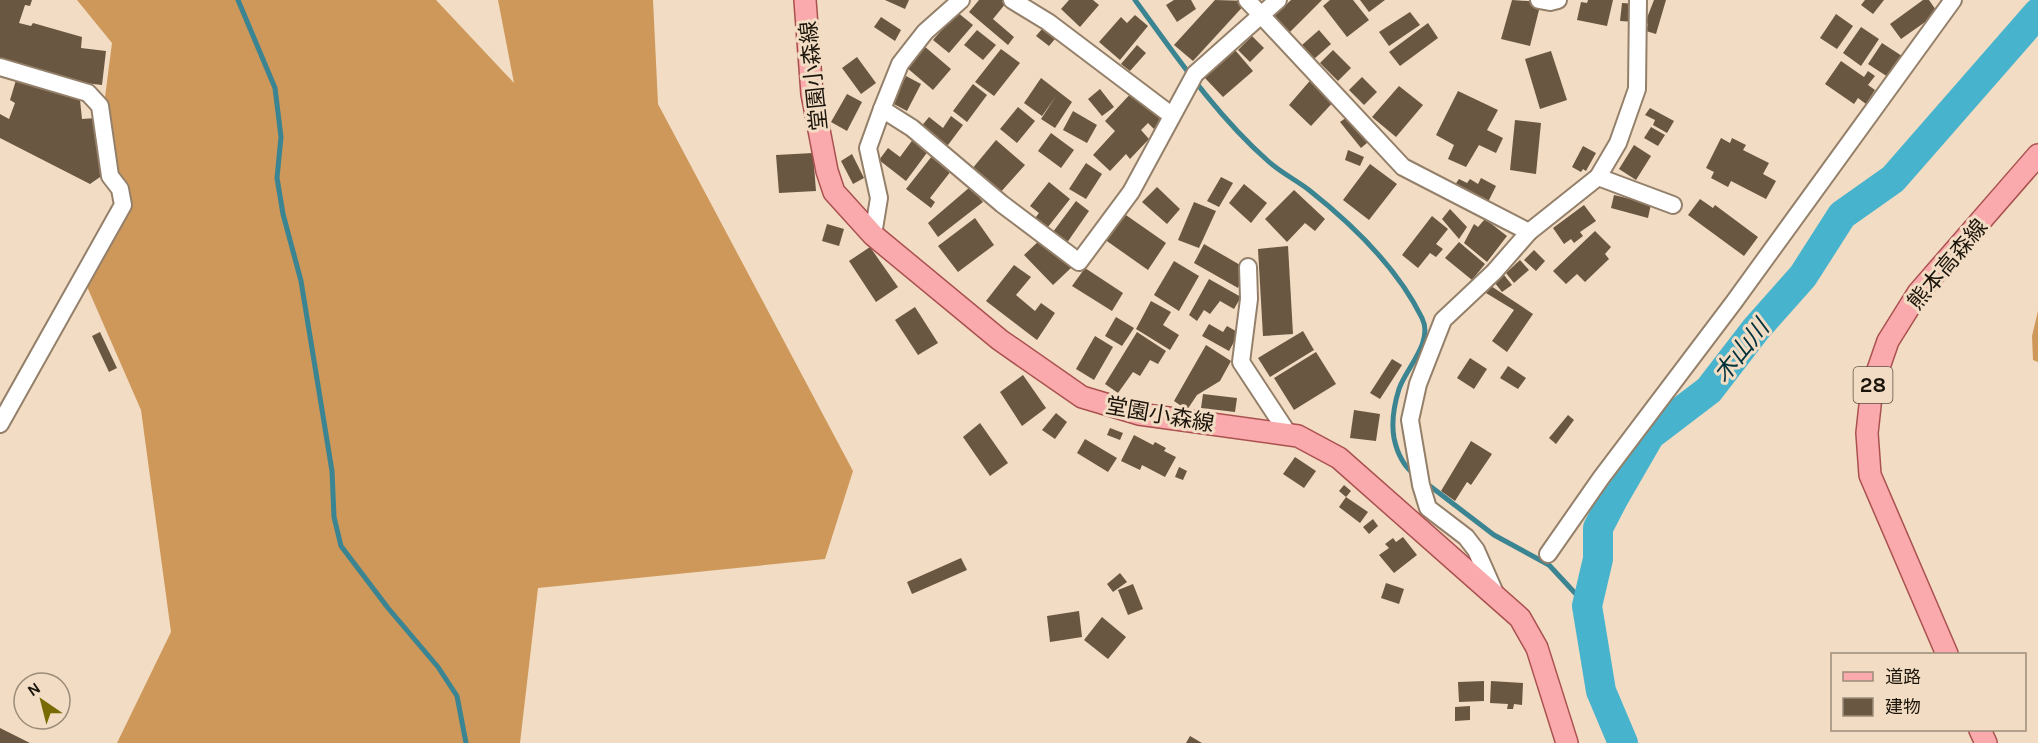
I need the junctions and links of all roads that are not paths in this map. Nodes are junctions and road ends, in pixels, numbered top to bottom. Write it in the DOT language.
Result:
graph roads {
  1 [pos="806,0"];
  2 [pos="961,0"];
  3 [pos="1012,0"];
  4 [pos="1247,0"];
  5 [pos="1278,0"];
  6 [pos="1539,0"];
  7 [pos="1558,0"];
  8 [pos="1638,0"];
  9 [pos="1953,0"];
  10 [pos="1261,15"];
  11 [pos="0,68"];
  12 [pos="882,109"];
  13 [pos="1172,115"];
  14 [pos="2038,155"];
  15 [pos="1598,177"];
  16 [pos="1673,205"];
  17 [pos="1529,232"];
  18 [pos="873,235"];
  19 [pos="1248,267"];
  20 [pos="0,424"];
  21 [pos="1289,435"];
  22 [pos="1548,554"];
  23 [pos="1495,593"];
  24 [pos="1947,653"];
  25 [pos="1567,743"];
  1 -- 18 [label="main road, 堂園小森線"];
  2 -- 12 [label="street"];
  3 -- 13 [label="street"];
  4 -- 10 [label="street"];
  5 -- 10 [label="street"];
  6 -- 7 [label="street"];
  8 -- 15 [label="street"];
  9 -- 22 [label="street"];
  10 -- 13 [label="street"];
  10 -- 17 [label="street"];
  11 -- 20 [label="street"];
  12 -- 13 [label="street"];
  12 -- 18 [label="street"];
  14 -- 24 [label="main road, 熊本高森線 / 28"];
  15 -- 16 [label="street"];
  15 -- 17 [label="street"];
  17 -- 23 [label="street"];
  18 -- 21 [label="main road, 堂園小森線"];
  19 -- 21 [label="street"];
  21 -- 23 [label="main road, 堂園小森線"];
  23 -- 25 [label="main road, 堂園小森線"];
}
